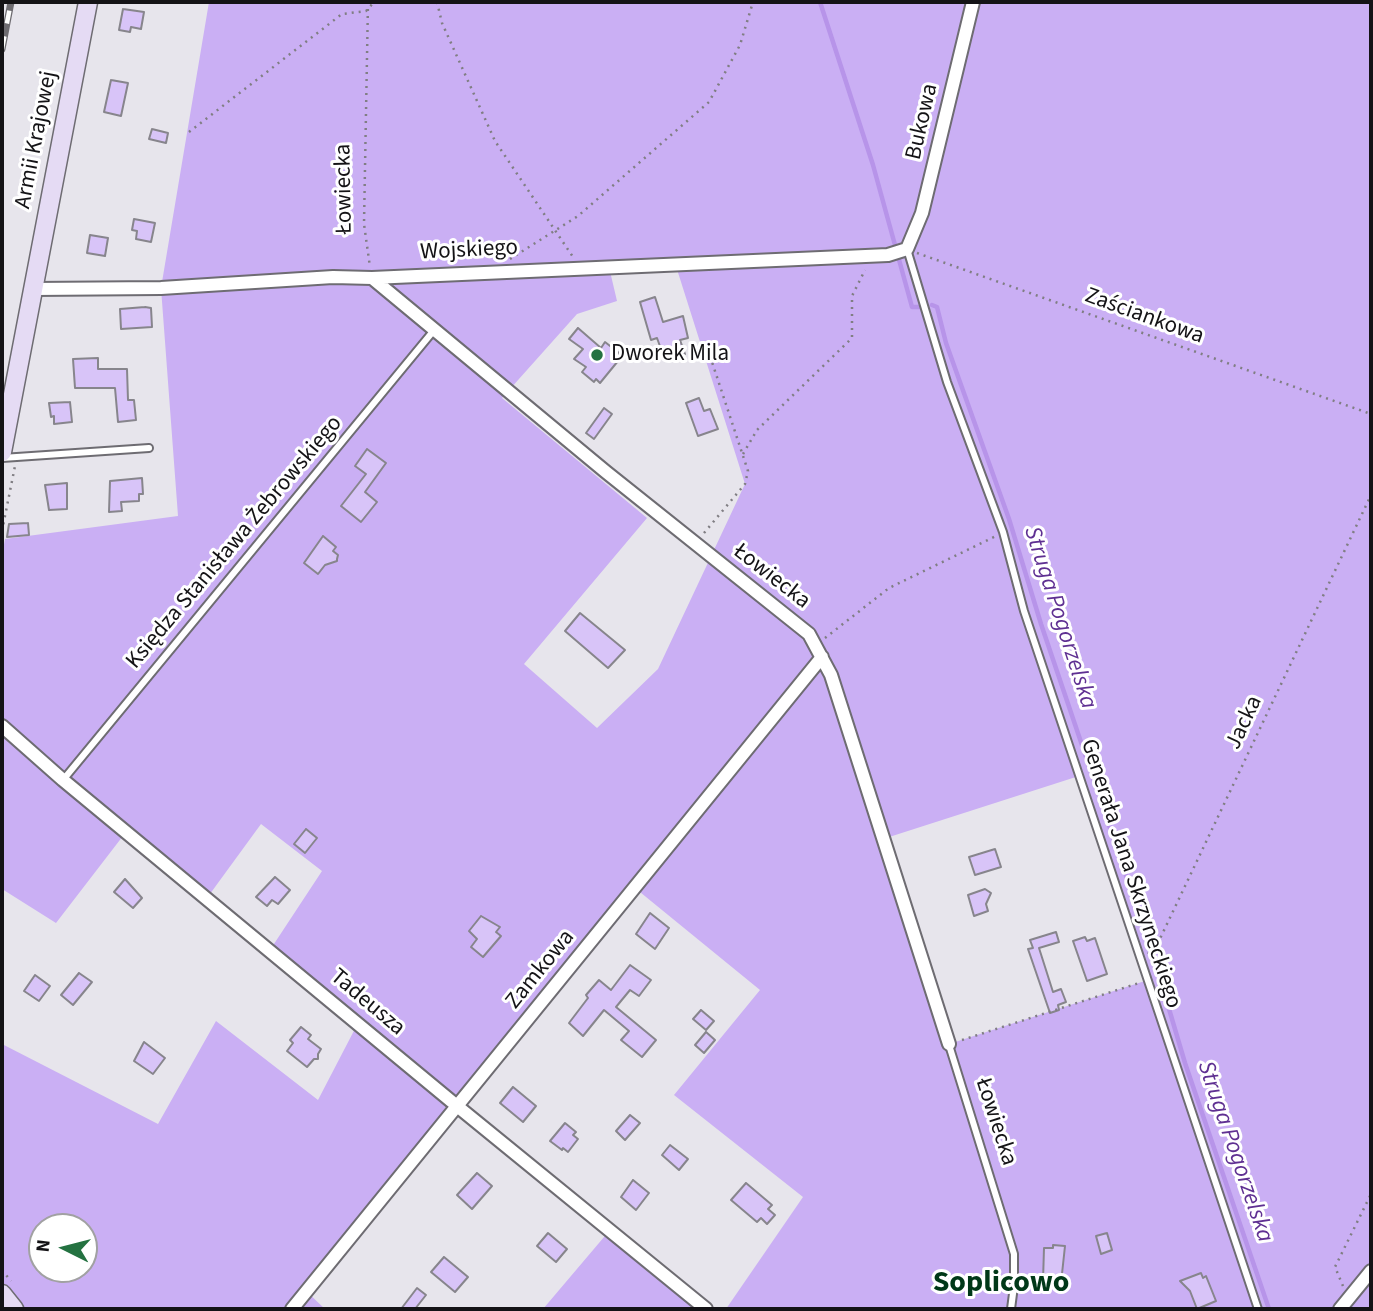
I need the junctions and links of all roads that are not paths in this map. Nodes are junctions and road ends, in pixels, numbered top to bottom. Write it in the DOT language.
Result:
graph roads {
  1 [pos="88,2"];
  2 [pos="973,2"];
  3 [pos="898,252"];
  4 [pos="372,278"];
  5 [pos="33,289"];
  6 [pos="435,329"];
  7 [pos="149,448"];
  8 [pos="2,452"];
  9 [pos="2,458"];
  10 [pos="822,657"];
  11 [pos="2,726"];
  12 [pos="62,779"];
  13 [pos="949,1044"];
  14 [pos="457,1106"];
  15 [pos="1371,1271"];
  16 [pos="2,1294"];
  17 [pos="1344,1304"];
  18 [pos="14,1309"];
  19 [pos="292,1309"];
  20 [pos="706,1309"];
  21 [pos="1011,1309"];
  22 [pos="1258,1309"];
  1 -- 5 [label="main road, Armii Krajowej"];
  2 -- 3 [label="street, Bukowa"];
  3 -- 4 [label="street, Wojskiego"];
  3 -- 22 [label="lane, Generała Jana Skrzyneckiego"];
  4 -- 5 [label="street, Wojskiego"];
  4 -- 6 [label="street, Łowiecka"];
  5 -- 8 [label="main road, Armii Krajowej"];
  6 -- 10 [label="street, Łowiecka"];
  6 -- 12 [label="lane, Księdza Stanisława Żebrowskiego"];
  7 -- 9 [label="lane"];
  10 -- 13 [label="street, Łowiecka"];
  10 -- 14 [label="street, Zamkowa"];
  11 -- 12 [label="street, Tadeusza"];
  12 -- 14 [label="street, Tadeusza"];
  13 -- 21 [label="lane, Łowiecka"];
  14 -- 19 [label="street, Zamkowa"];
  14 -- 20 [label="street, Tadeusza"];
  15 -- 17 [label="street"];
  16 -- 18 [label="main road"];
}
